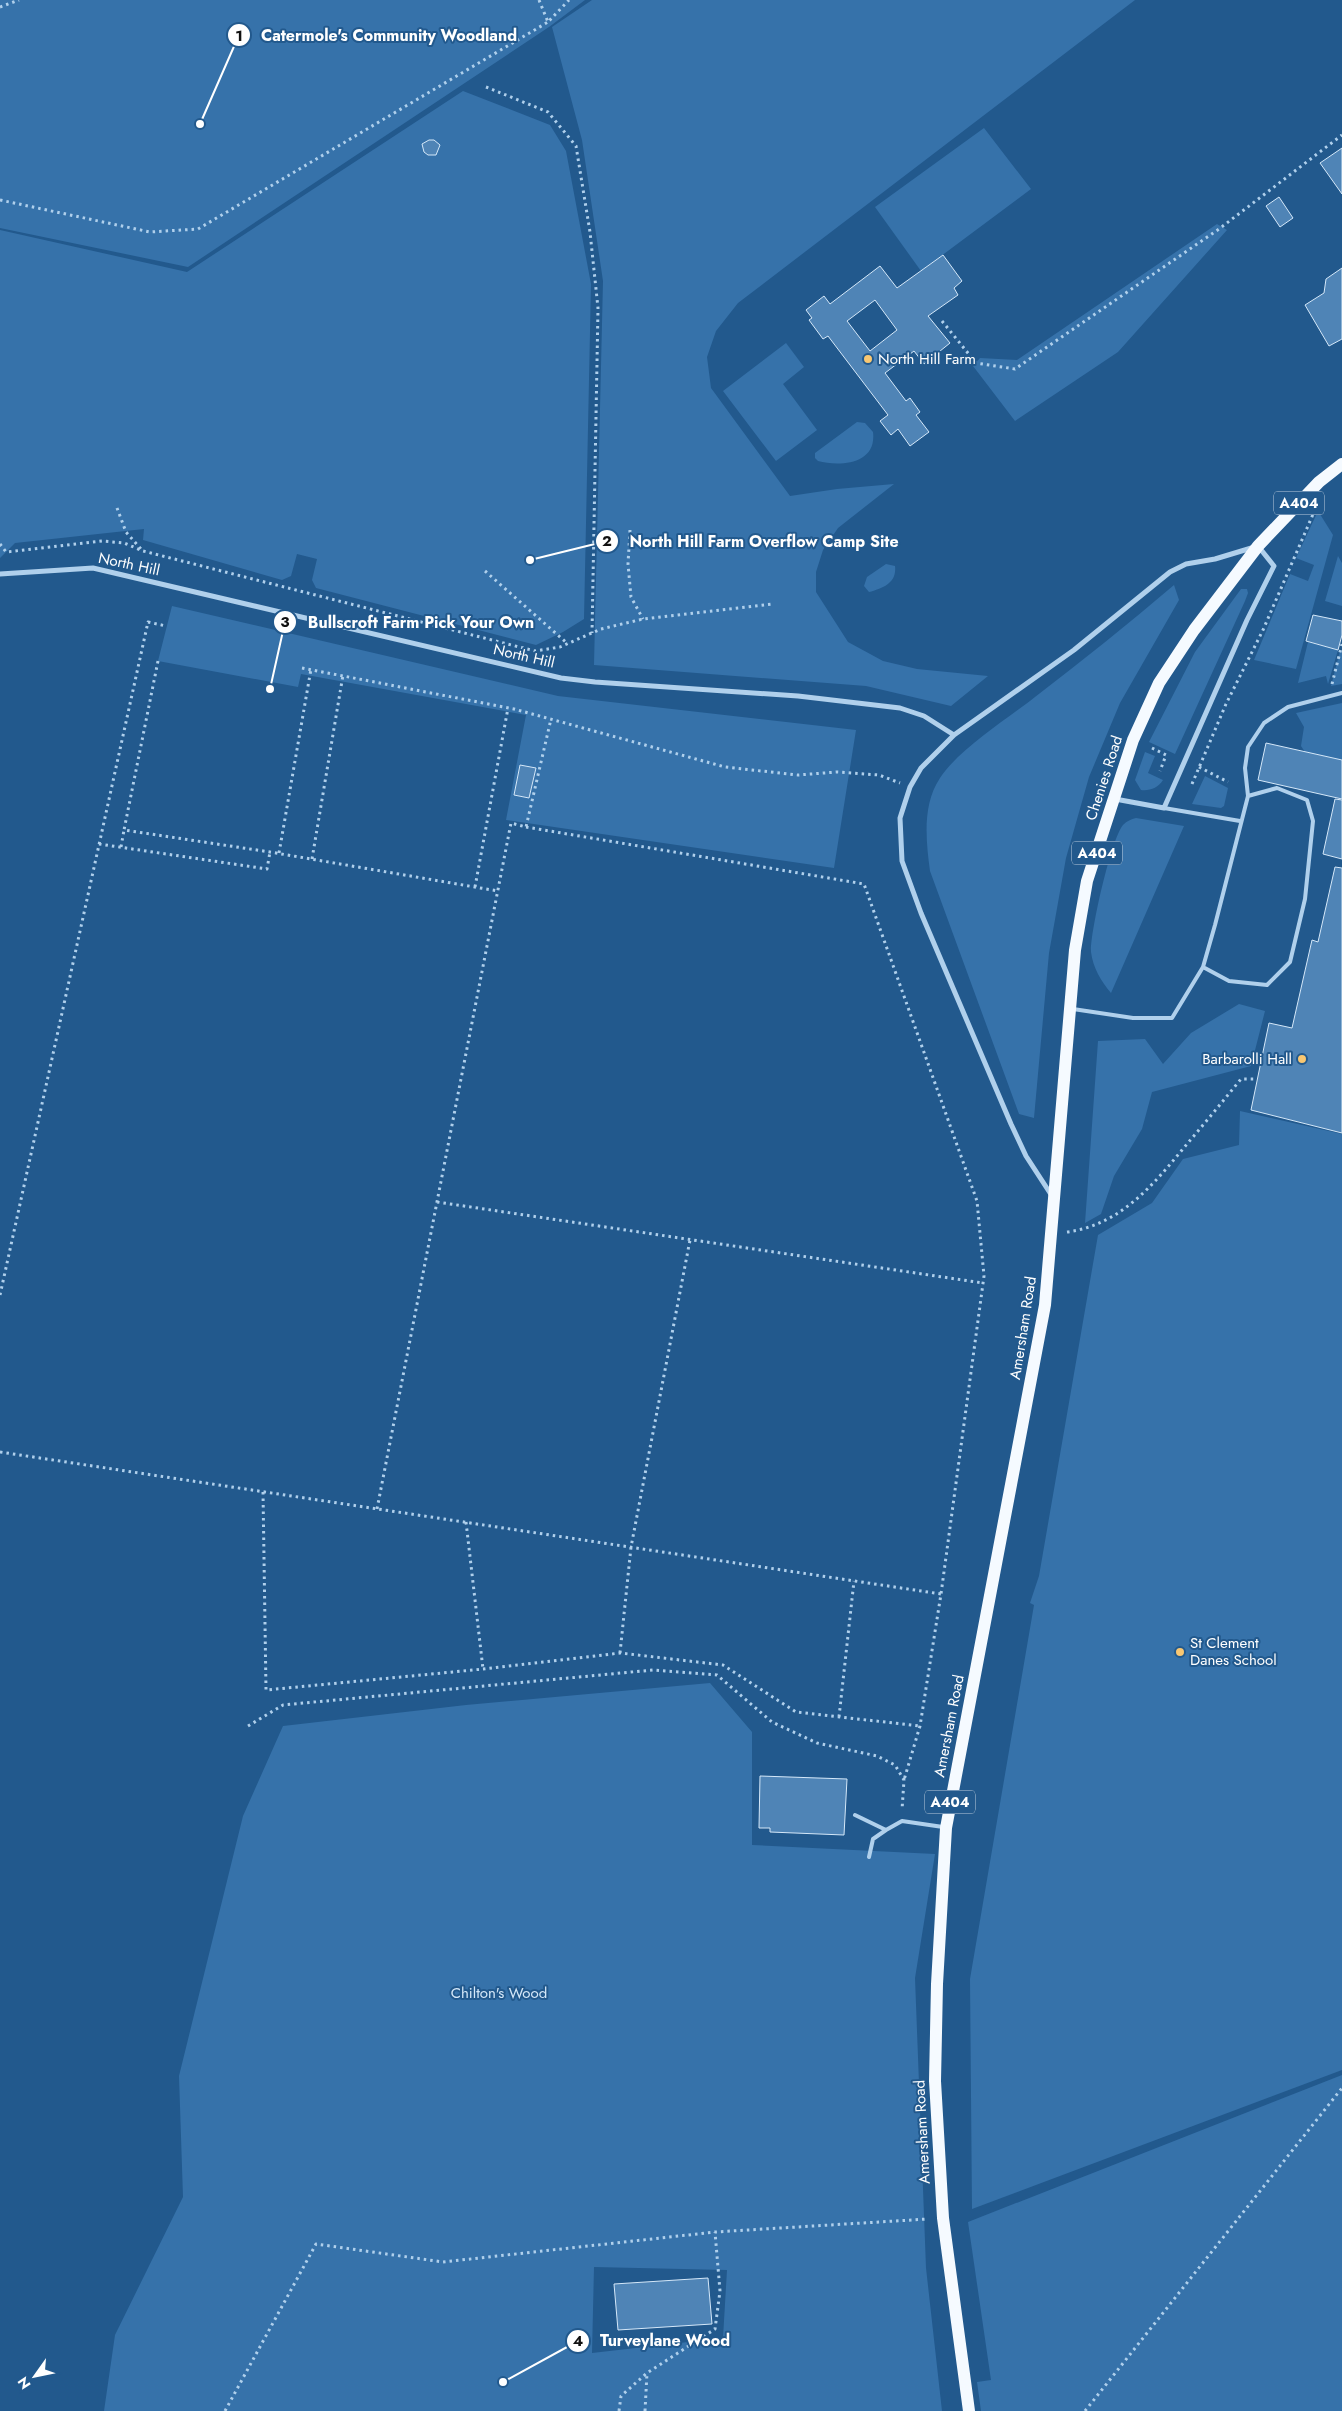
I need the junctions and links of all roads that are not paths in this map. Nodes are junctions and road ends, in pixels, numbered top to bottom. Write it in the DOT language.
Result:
graph roads {
  1 [pos="1342,464"];
  2 [pos="1258,546"];
  3 [pos="0,574"];
  4 [pos="1342,693"];
  5 [pos="954,735"];
  6 [pos="1248,796"];
  7 [pos="1114,799"];
  8 [pos="1164,808"];
  9 [pos="1240,821"];
  10 [pos="1203,967"];
  11 [pos="1071,1009"];
  12 [pos="1055,1200"];
  13 [pos="855,1814"];
  14 [pos="946,1828"];
  15 [pos="886,1830"];
  16 [pos="869,1857"];
  17 [pos="969,2411"];
  1 -- 2 [label="main road, Chenies Road / A404"];
  2 -- 5 [label="street"];
  2 -- 7 [label="main road, Chenies Road / A404"];
  2 -- 8 [label="street"];
  3 -- 5 [label="street, North Hill"];
  4 -- 6 [label="lane"];
  5 -- 12 [label="street"];
  6 -- 9 [label="lane"];
  6 -- 10 [label="lane"];
  7 -- 8 [label="street"];
  7 -- 11 [label="main road, Chenies Road / A404"];
  8 -- 9 [label="lane"];
  9 -- 10 [label="lane"];
  10 -- 11 [label="lane"];
  11 -- 12 [label="main road, Chenies Road / A404"];
  12 -- 14 [label="main road, Amersham Road / A404"];
  13 -- 15 [label="lane"];
  14 -- 15 [label="lane"];
  14 -- 17 [label="main road, Amersham Road / A404"];
  15 -- 16 [label="lane"];
}
